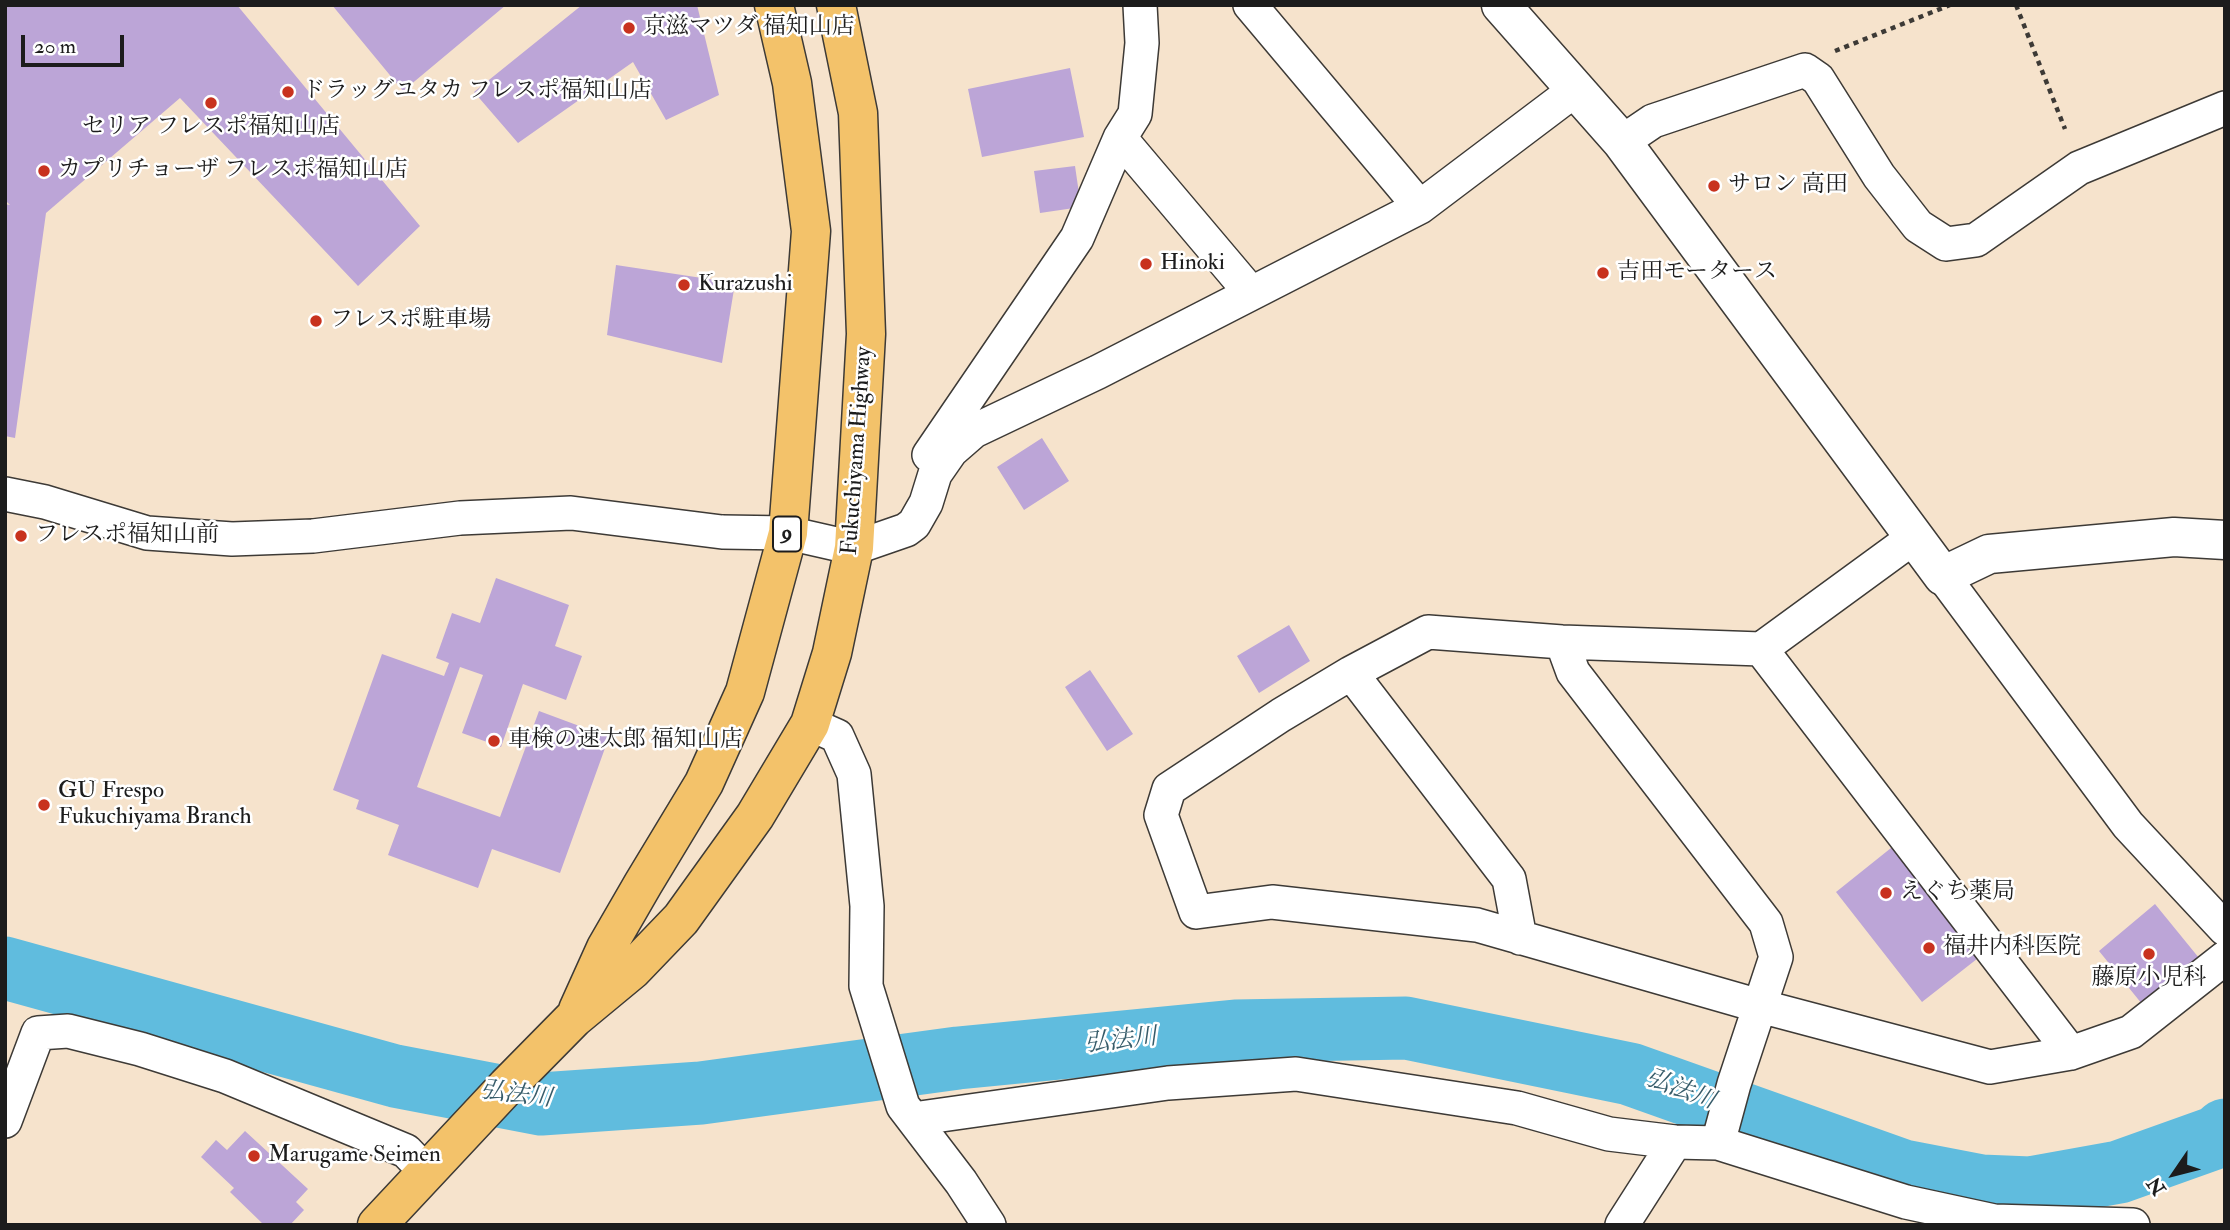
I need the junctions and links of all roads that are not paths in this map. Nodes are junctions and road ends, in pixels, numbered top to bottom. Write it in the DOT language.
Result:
graph roads {
  1 [pos="774,5"];
  2 [pos="836,5"];
  3 [pos="1140,5"];
  4 [pos="1250,5"];
  5 [pos="1501,5"];
  6 [pos="1575,90"];
  7 [pos="2225,108"];
  8 [pos="1120,138"];
  9 [pos="1622,142"];
  10 [pos="1420,207"];
  11 [pos="1251,293"];
  12 [pos="5,494"];
  13 [pos="788,533"];
  14 [pos="1913,538"];
  15 [pos="2225,540"];
  16 [pos="854,548"];
  17 [pos="1943,576"];
  18 [pos="1562,642"];
  19 [pos="1761,649"];
  20 [pos="1350,673"];
  21 [pos="810,724"];
  22 [pos="2225,929"];
  23 [pos="1520,938"];
  24 [pos="2225,958"];
  25 [pos="1760,1006"];
  26 [pos="574,1018"];
  27 [pos="2071,1054"];
  28 [pos="913,1119"];
  29 [pos="5,1121"];
  30 [pos="1675,1143"];
  31 [pos="1718,1143"];
  32 [pos="427,1173"];
  33 [pos="377,1225"];
  34 [pos="989,1225"];
  35 [pos="1622,1225"];
  36 [pos="2133,1225"];
  1 -- 13 [label="highway, Fukuchiyama Highway / 9"];
  2 -- 16 [label="highway, Fukuchiyama Highway / 9"];
  3 -- 8 [label="street"];
  4 -- 10 [label="street"];
  5 -- 6 [label="street"];
  6 -- 9 [label="street"];
  6 -- 10 [label="street"];
  7 -- 9 [label="street"];
  8 -- 11 [label="street"];
  8 -- 16 [label="street"];
  9 -- 14 [label="street"];
  10 -- 11 [label="street"];
  11 -- 16 [label="street"];
  12 -- 13 [label="street"];
  13 -- 16 [label="street"];
  13 -- 26 [label="highway, Fukuchiyama Highway / 9"];
  14 -- 17 [label="street"];
  14 -- 19 [label="street"];
  15 -- 17 [label="street"];
  16 -- 21 [label="highway, Fukuchiyama Highway / 9"];
  17 -- 22 [label="street"];
  18 -- 19 [label="street"];
  18 -- 20 [label="street"];
  18 -- 25 [label="street"];
  19 -- 27 [label="street"];
  20 -- 23 [label="street"];
  20 -- 23 [label="street"];
  21 -- 26 [label="highway, Fukuchiyama Highway / 9"];
  21 -- 28 [label="street"];
  23 -- 25 [label="street"];
  24 -- 27 [label="street"];
  25 -- 27 [label="street"];
  25 -- 31 [label="street"];
  26 -- 32 [label="highway, Fukuchiyama Highway / 9"];
  28 -- 30 [label="street"];
  28 -- 34 [label="street"];
  29 -- 32 [label="street"];
  30 -- 31 [label="street"];
  30 -- 35 [label="street"];
  31 -- 36 [label="street"];
  32 -- 33 [label="highway, Fukuchiyama Highway / 9"];
}
